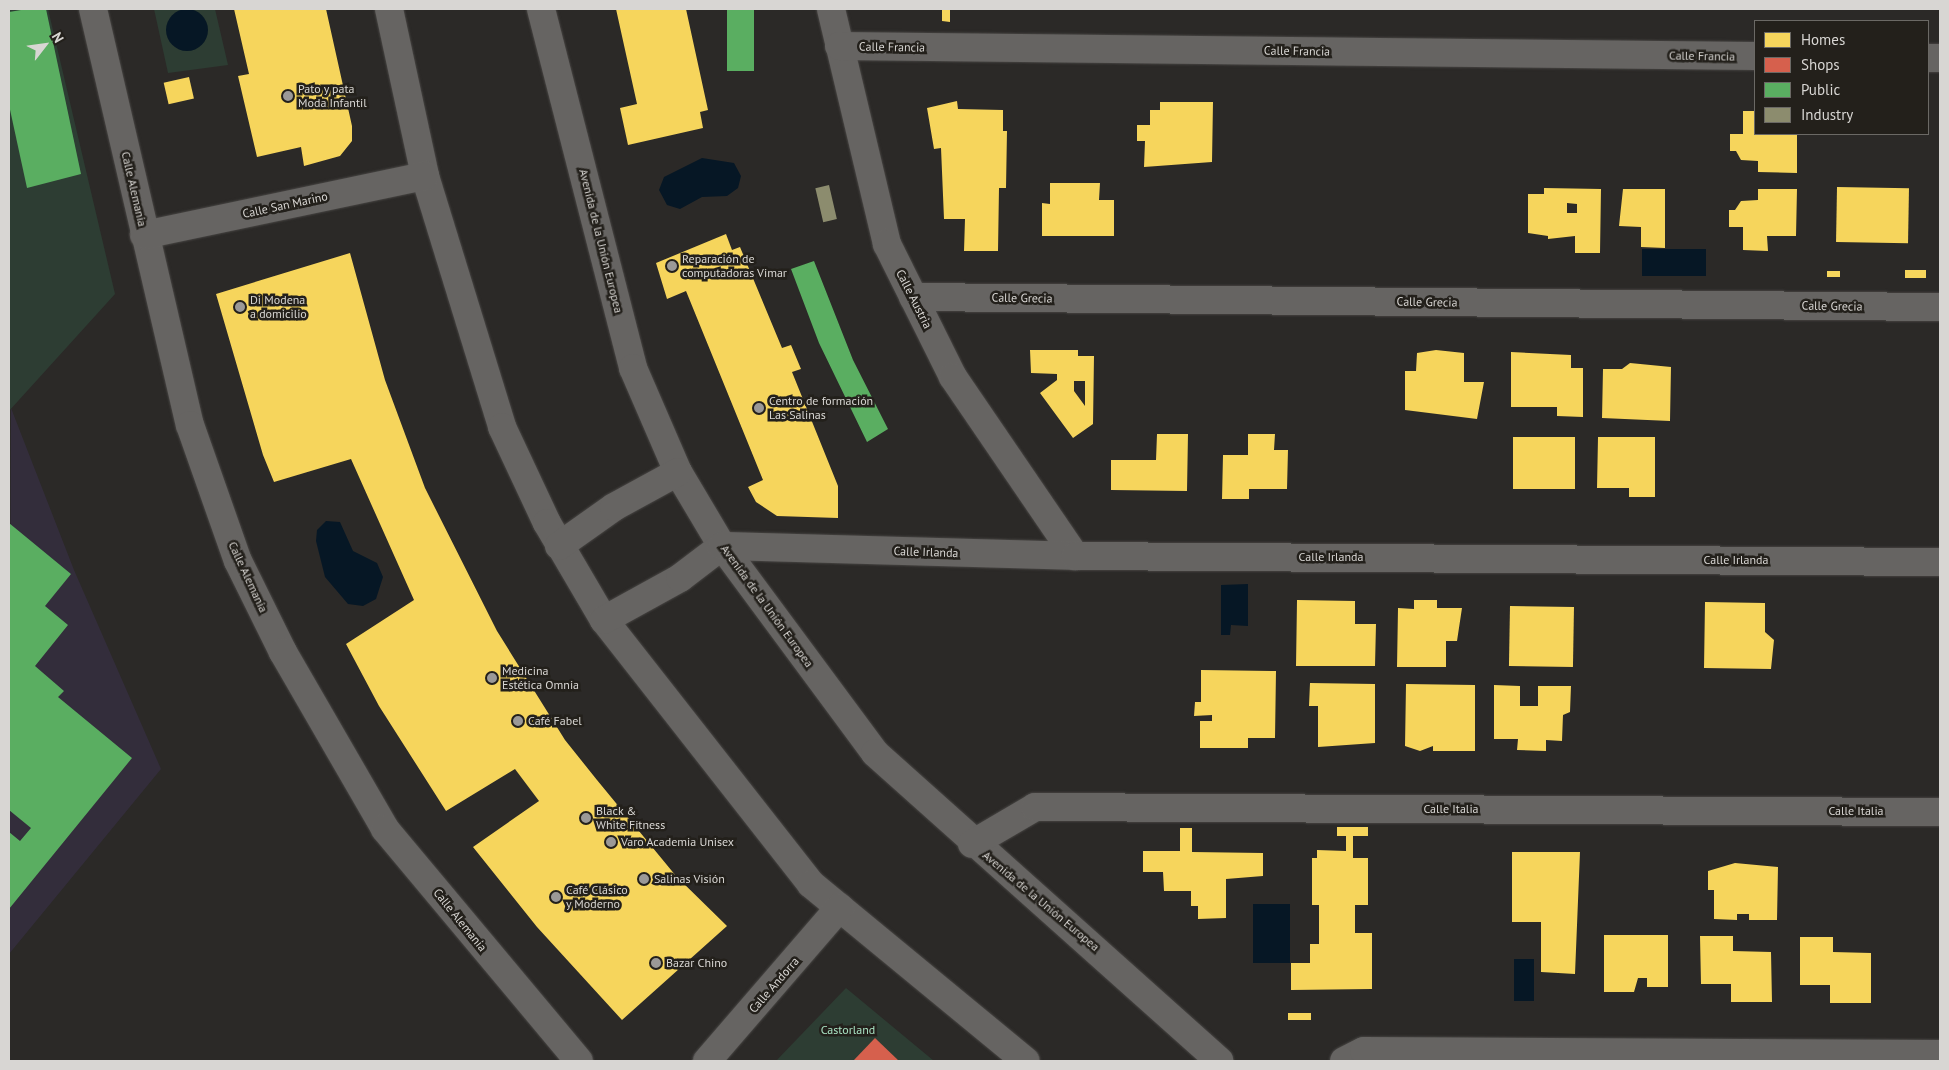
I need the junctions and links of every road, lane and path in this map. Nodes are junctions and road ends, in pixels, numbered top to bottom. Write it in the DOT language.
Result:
graph roads {
  1 [pos="93,9"];
  2 [pos="389,9"];
  3 [pos="541,9"];
  4 [pos="831,9"];
  5 [pos="839,46"];
  6 [pos="1754,56"];
  7 [pos="425,176"];
  8 [pos="144,235"];
  9 [pos="913,297"];
  10 [pos="1940,308"];
  11 [pos="678,472"];
  12 [pos="559,546"];
  13 [pos="722,546"];
  14 [pos="1075,556"];
  15 [pos="1940,562"];
  16 [pos="604,620"];
  17 [pos="1940,812"];
  18 [pos="972,844"];
  19 [pos="840,907"];
  20 [pos="1940,1054"];
  21 [pos="579,1061"];
  22 [pos="707,1061"];
  23 [pos="1026,1061"];
  24 [pos="1220,1061"];
  25 [pos="1344,1061"];
  1 -- 8 [label="street, Calle Alemania"];
  2 -- 7 [label="street"];
  3 -- 11 [label="street, Avenida de la Unión Europea"];
  4 -- 5 [label="street, Calle Austria"];
  5 -- 6 [label="street, Calle Francia"];
  5 -- 9 [label="street, Calle Austria"];
  7 -- 8 [label="street, Calle San Marino"];
  7 -- 12 [label="street"];
  8 -- 21 [label="street, Calle Alemania"];
  9 -- 10 [label="street, Calle Grecia"];
  9 -- 14 [label="street, Calle Austria"];
  11 -- 12 [label="street"];
  11 -- 13 [label="street, Avenida de la Unión Europea"];
  12 -- 16 [label="street"];
  13 -- 14 [label="street, Calle Irlanda"];
  13 -- 16 [label="street"];
  13 -- 18 [label="street, Avenida de la Unión Europea"];
  14 -- 15 [label="street, Calle Irlanda"];
  16 -- 19 [label="street"];
  17 -- 18 [label="street, Calle Italia"];
  18 -- 24 [label="street, Avenida de la Unión Europea"];
  19 -- 22 [label="street, Calle Andorra"];
  19 -- 23 [label="street"];
  20 -- 25 [label="street"];
}
